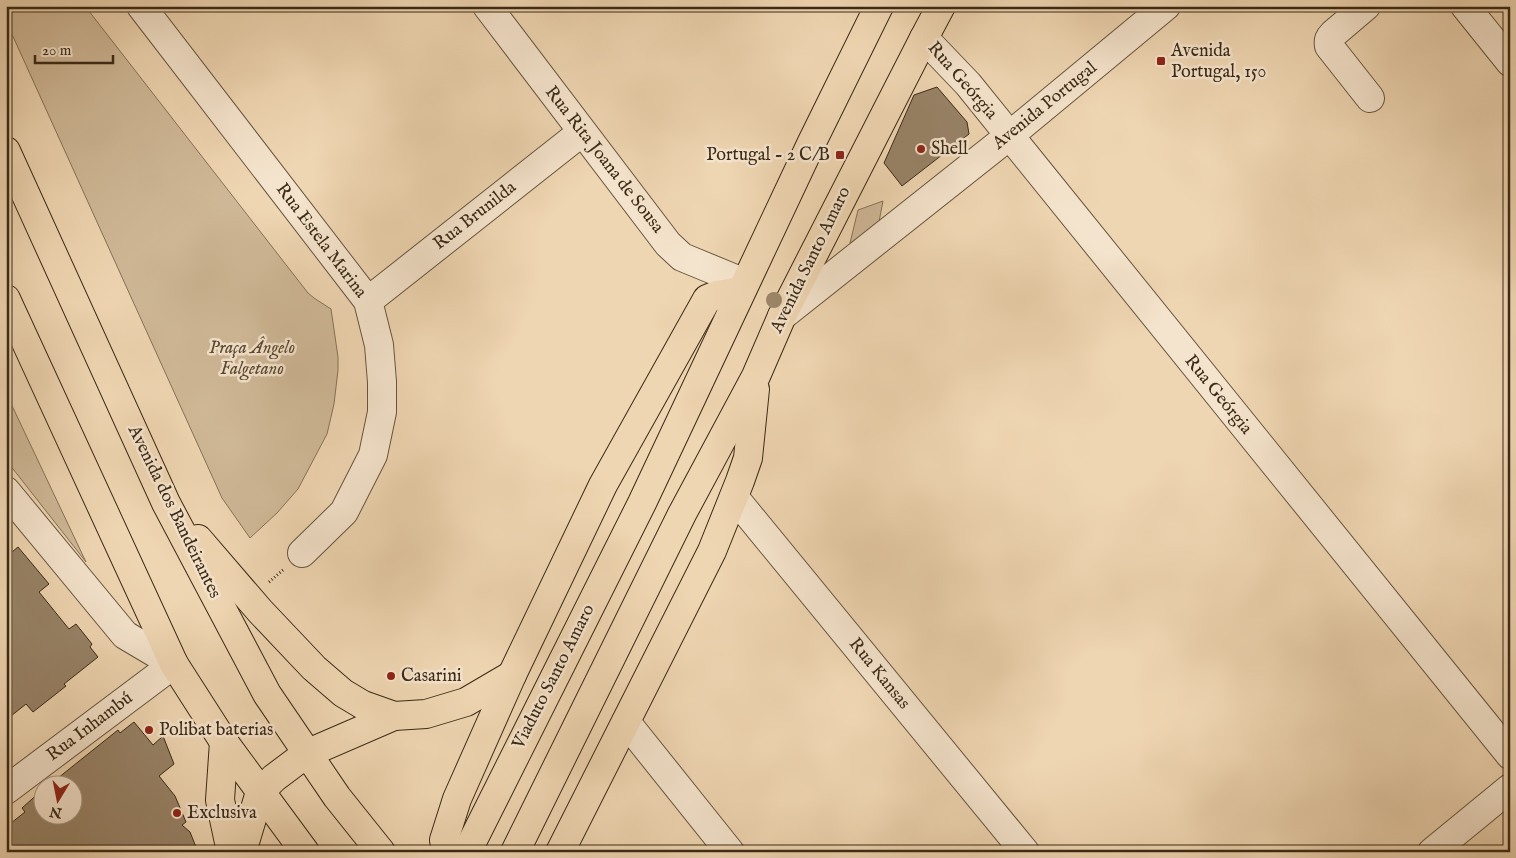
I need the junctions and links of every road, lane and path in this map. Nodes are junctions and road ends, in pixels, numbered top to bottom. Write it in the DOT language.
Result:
graph roads {
  1 [pos="141,6"];
  2 [pos="487,6"];
  3 [pos="879,6"];
  4 [pos="942,6"];
  5 [pos="1166,6"];
  6 [pos="1366,6"];
  7 [pos="1465,6"];
  8 [pos="924,38"];
  9 [pos="1510,62"];
  10 [pos="1370,98"];
  11 [pos="582,132"];
  12 [pos="1008,136"];
  13 [pos="6,151"];
  14 [pos="743,287"];
  15 [pos="6,299"];
  16 [pos="368,301"];
  17 [pos="782,316"];
  18 [pos="756,376"];
  19 [pos="6,491"];
  20 [pos="734,497"];
  21 [pos="166,503"];
  22 [pos="302,553"];
  23 [pos="249,599"];
  24 [pos="174,664"];
  25 [pos="512,675"];
  26 [pos="394,716"];
  27 [pos="626,722"];
  28 [pos="224,742"];
  29 [pos="306,754"];
  30 [pos="1510,755"];
  31 [pos="1510,788"];
  32 [pos="6,790"];
  33 [pos="260,792"];
  34 [pos="231,852"];
  35 [pos="242,852"];
  36 [pos="304,852"];
  37 [pos="381,852"];
  38 [pos="446,852"];
  39 [pos="467,852"];
  40 [pos="515,852"];
  41 [pos="560,852"];
  42 [pos="730,852"];
  43 [pos="1025,852"];
  44 [pos="1432,852"];
  1 -- 16 [label="street, Rua Estela Marina"];
  2 -- 11 [label="street, Rua Rita Joana de Sousa"];
  3 -- 14 [label="main road"];
  4 -- 8 [label="main road, Avenida Santo Amaro"];
  5 -- 12 [label="street, Avenida Portugal"];
  6 -- 10 [label="street"];
  7 -- 9 [label="street"];
  8 -- 12 [label="street, Rua Geórgia"];
  8 -- 17 [label="main road, Avenida Santo Amaro"];
  11 -- 14 [label="street, Rua Rita Joana de Sousa"];
  11 -- 16 [label="street, Rua Brunilda"];
  12 -- 17 [label="street, Avenida Portugal"];
  12 -- 30 [label="street, Rua Geórgia"];
  13 -- 21 [label="main road, Avenida dos Bandeirantes"];
  14 -- 25 [label="main road"];
  14 -- 39 [label="main road, Viaduto Santo Amaro"];
  15 -- 24 [label="main road"];
  16 -- 22 [label="street, Rua Estela Marina"];
  17 -- 18 [label="main road, Avenida Santo Amaro"];
  18 -- 20 [label="main road"];
  18 -- 40 [label="main road, Avenida Santo Amaro"];
  19 -- 24 [label="street"];
  20 -- 27 [label="main road"];
  20 -- 43 [label="street, Rua Kansas"];
  21 -- 23 [label="main road"];
  21 -- 29 [label="main road, Avenida dos Bandeirantes"];
  22 -- 23 [label="path"];
  23 -- 26 [label="main road"];
  24 -- 28 [label="main road"];
  24 -- 32 [label="street, Rua Inhambú"];
  25 -- 26 [label="main road"];
  25 -- 38 [label="main road"];
  26 -- 29 [label="main road"];
  27 -- 41 [label="main road"];
  27 -- 42 [label="street"];
  28 -- 33 [label="main road"];
  28 -- 34 [label="main road"];
  29 -- 33 [label="main road"];
  29 -- 37 [label="main road, Avenida dos Bandeirantes"];
  31 -- 44 [label="street"];
  33 -- 35 [label="main road"];
  33 -- 36 [label="main road"];
}
